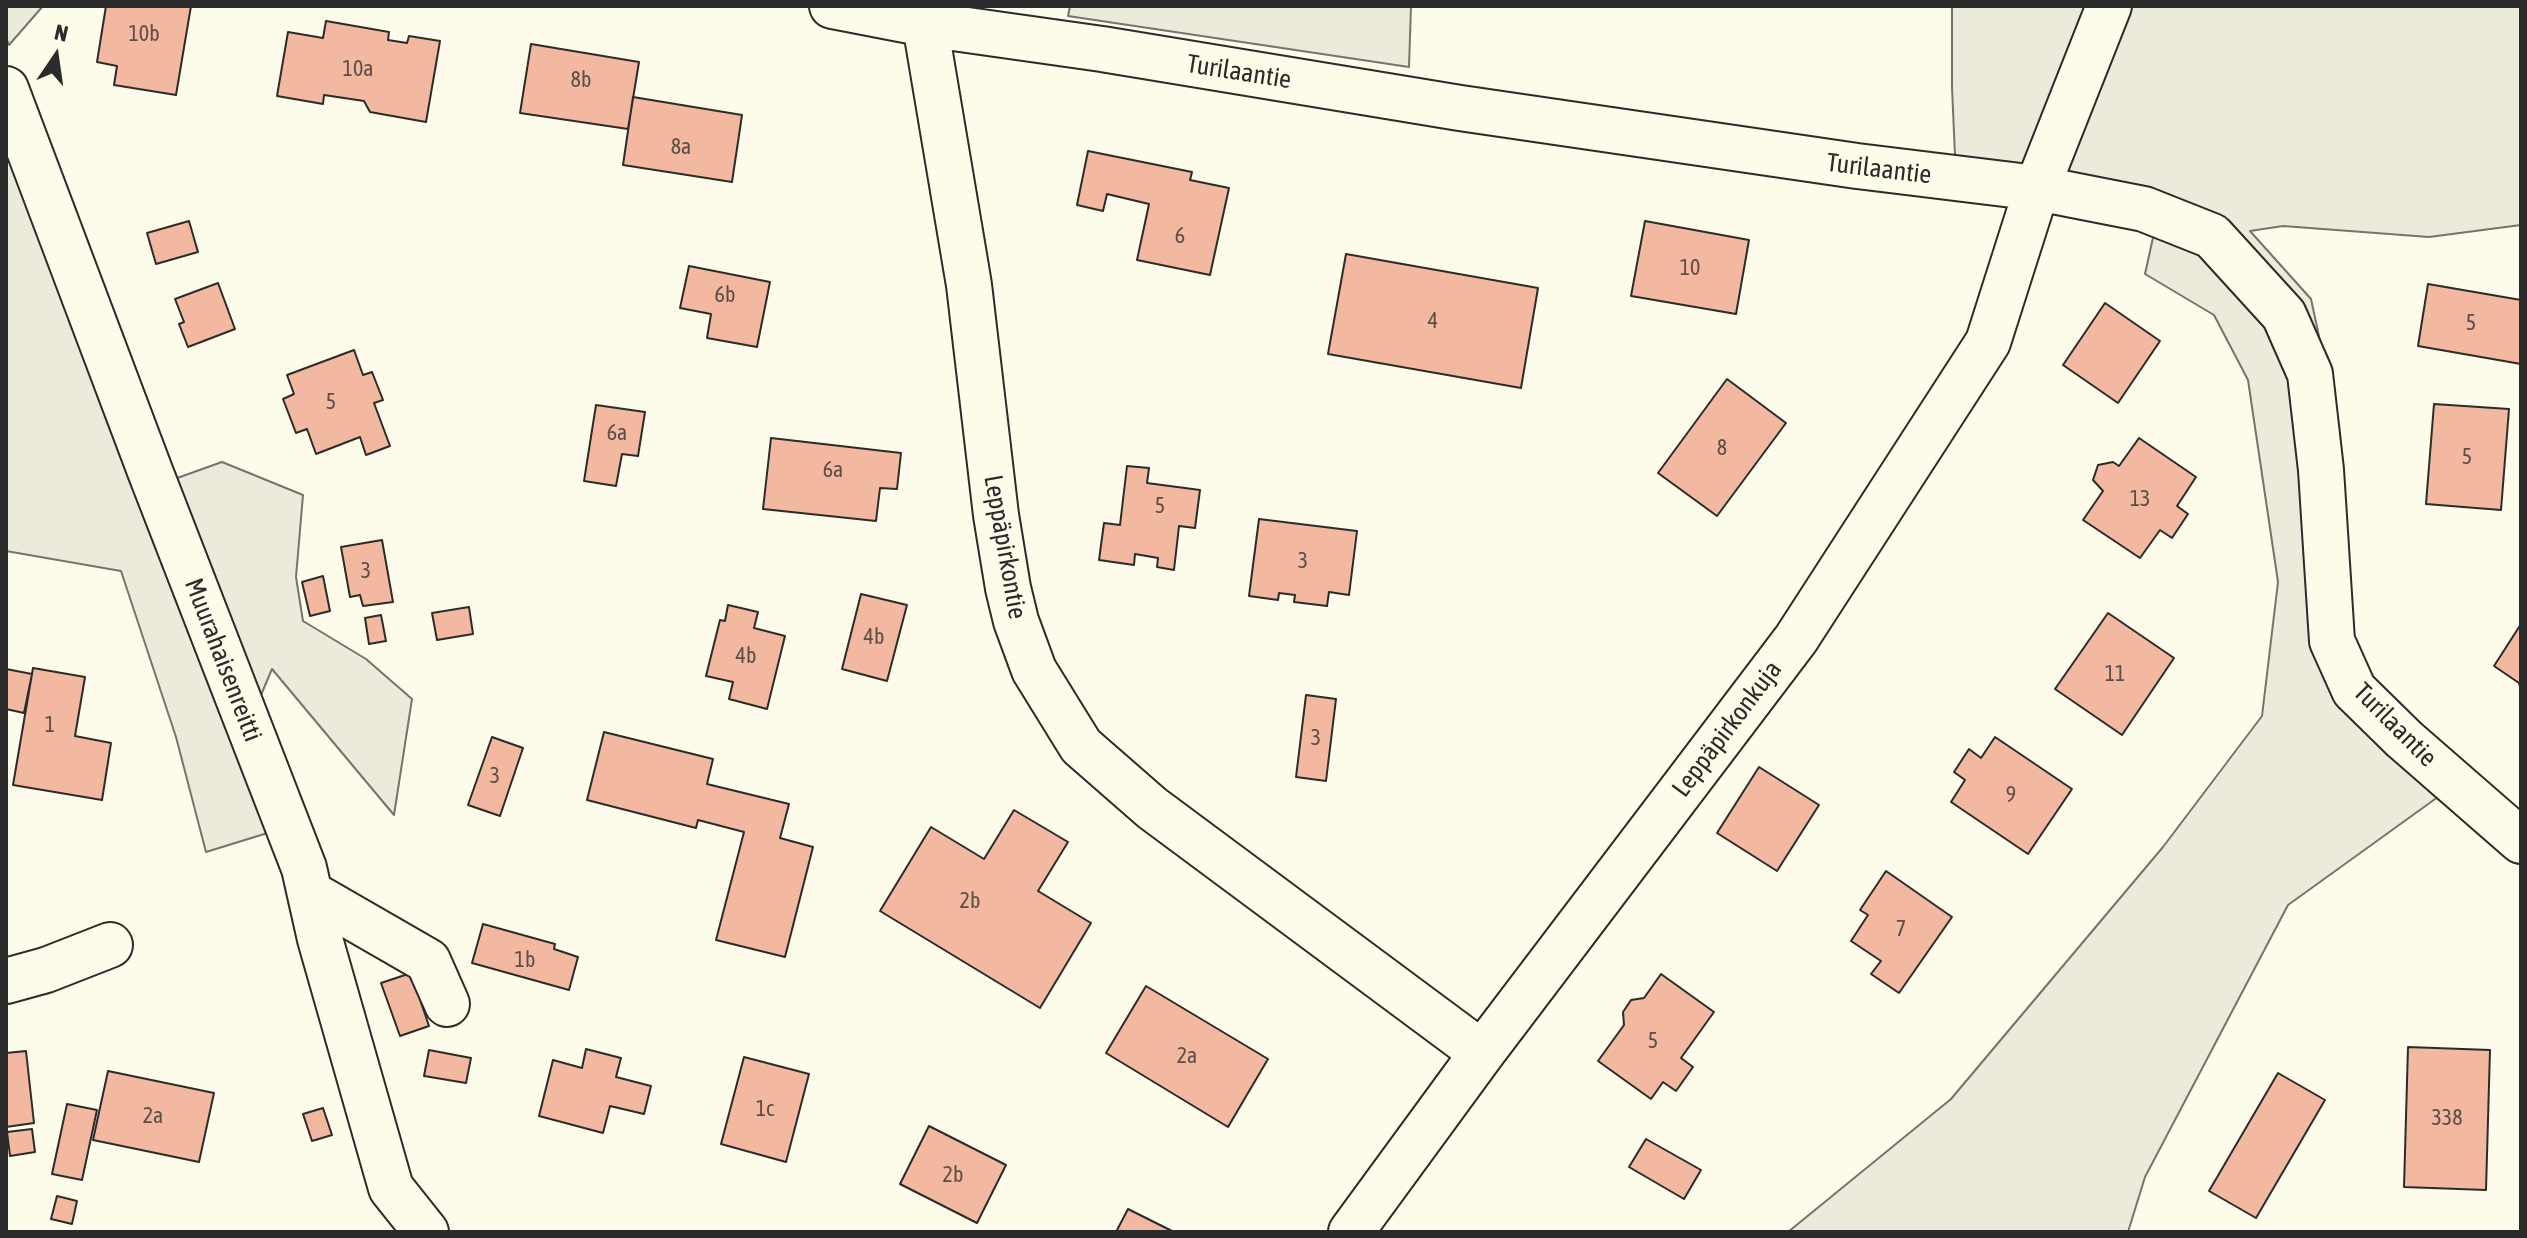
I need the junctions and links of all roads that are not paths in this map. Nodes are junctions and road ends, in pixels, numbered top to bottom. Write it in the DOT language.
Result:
graph roads {
  1 [pos="832,6"];
  2 [pos="2109,6"];
  3 [pos="925,24"];
  4 [pos="6,89"];
  5 [pos="2037,188"];
  6 [pos="2521,841"];
  7 [pos="310,893"];
  8 [pos="110,945"];
  9 [pos="6,981"];
  10 [pos="447,1004"];
  11 [pos="1482,1053"];
  12 [pos="426,1232"];
  13 [pos="1351,1232"];
  1 -- 3 [label="street, Turilaantie"];
  2 -- 5 [label="street, Leppäpirkonkuja"];
  3 -- 5 [label="street, Turilaantie"];
  3 -- 11 [label="street, Leppäpirkontie"];
  4 -- 7 [label="street, Muurahaisenreitti"];
  5 -- 6 [label="street, Turilaantie"];
  5 -- 11 [label="street, Leppäpirkonkuja"];
  7 -- 10 [label="street"];
  7 -- 12 [label="street, Muurahaisenreitti"];
  8 -- 9 [label="street"];
  11 -- 13 [label="street, Leppäpirkonkuja"];
}
